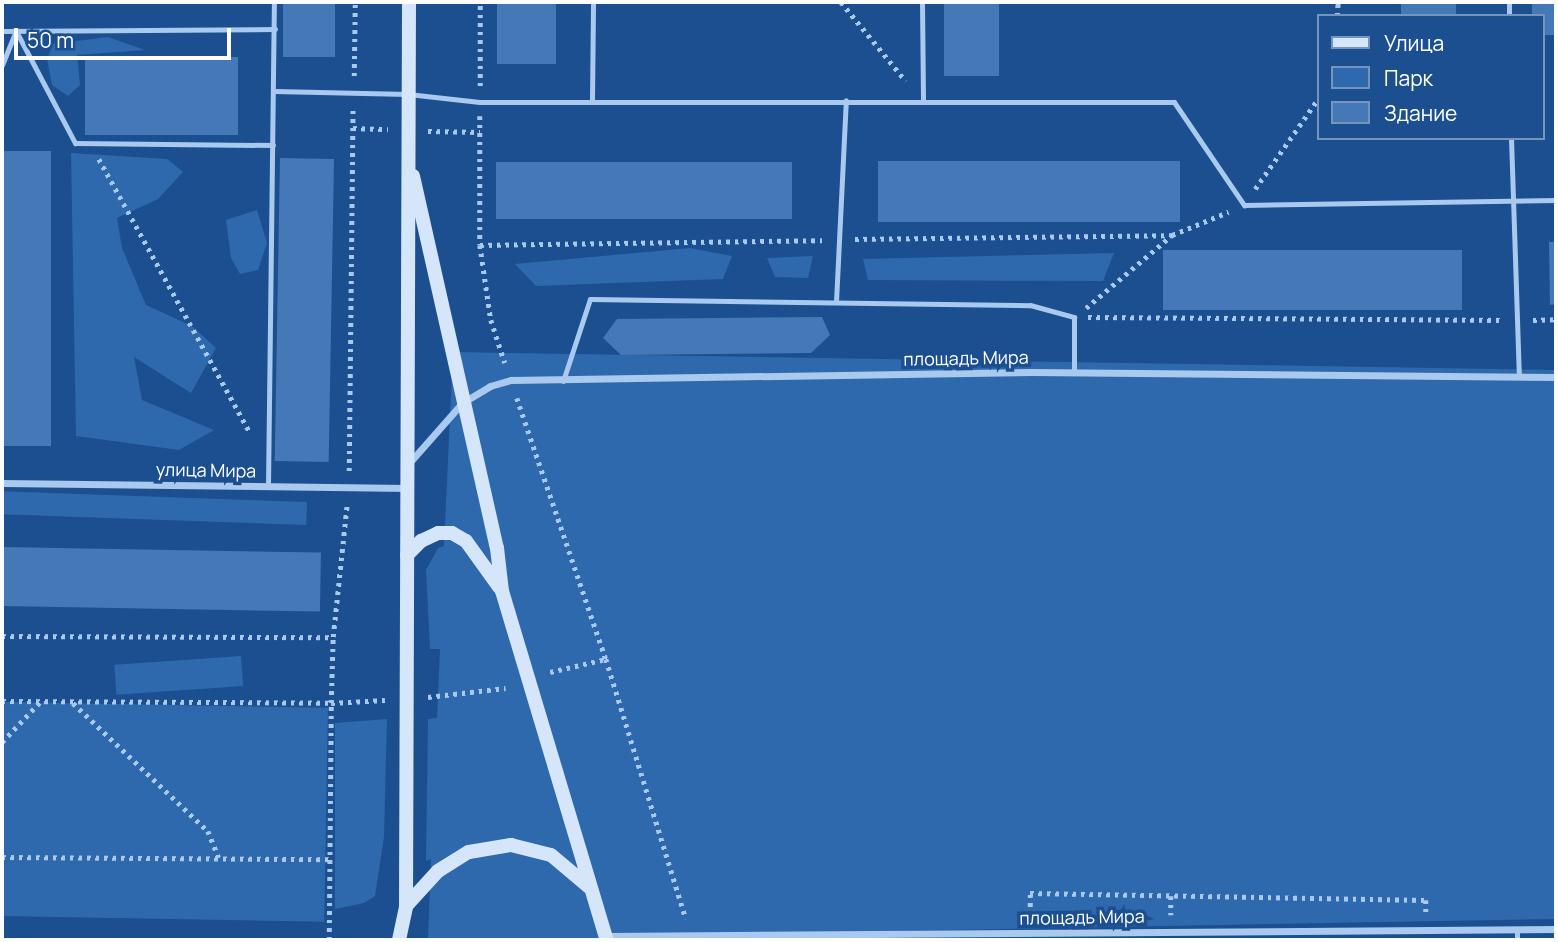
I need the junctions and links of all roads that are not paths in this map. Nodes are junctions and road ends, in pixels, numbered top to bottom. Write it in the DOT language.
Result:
graph roads {
  1 [pos="274,2"];
  2 [pos="409,2"];
  3 [pos="593,2"];
  4 [pos="922,2"];
  5 [pos="275,29"];
  6 [pos="2,31"];
  7 [pos="16,31"];
  8 [pos="2,65"];
  9 [pos="274,91"];
  10 [pos="408,94"];
  11 [pos="846,100"];
  12 [pos="923,100"];
  13 [pos="592,101"];
  14 [pos="1511,140"];
  15 [pos="273,145"];
  16 [pos="407,147"];
  17 [pos="1556,200"];
  18 [pos="1512,201"];
  19 [pos="836,302"];
  20 [pos="1074,372"];
  21 [pos="1519,377"];
  22 [pos="1556,377"];
  23 [pos="563,381"];
  24 [pos="462,403"];
  25 [pos="409,463"];
  26 [pos="2,483"];
  27 [pos="268,486"];
  28 [pos="409,488"];
  29 [pos="407,555"];
  30 [pos="502,592"];
  31 [pos="590,888"];
  32 [pos="406,906"];
  33 [pos="1517,929"];
  34 [pos="1556,929"];
  35 [pos="1162,936"];
  36 [pos="1018,937"];
  37 [pos="607,938"];
  38 [pos="398,940"];
  39 [pos="1517,940"];
  1 -- 5 [label="lane"];
  2 -- 10 [label="street"];
  3 -- 13 [label="lane"];
  4 -- 12 [label="lane"];
  5 -- 7 [label="lane"];
  5 -- 9 [label="lane"];
  6 -- 7 [label="lane"];
  7 -- 8 [label="lane"];
  7 -- 15 [label="lane"];
  9 -- 10 [label="lane"];
  9 -- 15 [label="lane"];
  10 -- 13 [label="lane"];
  10 -- 16 [label="street"];
  11 -- 12 [label="lane"];
  11 -- 13 [label="lane"];
  11 -- 19 [label="lane"];
  12 -- 18 [label="lane"];
  14 -- 18 [label="lane"];
  15 -- 27 [label="lane"];
  16 -- 24 [label="street"];
  16 -- 25 [label="street"];
  17 -- 18 [label="lane"];
  18 -- 21 [label="lane"];
  19 -- 20 [label="lane"];
  19 -- 23 [label="lane"];
  20 -- 21 [label="street, площадь Мира"];
  20 -- 23 [label="street, площадь Мира"];
  21 -- 22 [label="street, площадь Мира"];
  23 -- 24 [label="street, площадь Мира"];
  24 -- 25 [label="street, площадь Мира"];
  24 -- 30 [label="street"];
  25 -- 28 [label="street"];
  26 -- 27 [label="street, улица Мира"];
  27 -- 28 [label="street, улица Мира"];
  28 -- 29 [label="street"];
  29 -- 30 [label="street"];
  29 -- 32 [label="street"];
  30 -- 31 [label="street"];
  31 -- 32 [label="street"];
  31 -- 37 [label="street"];
  32 -- 38 [label="street"];
  33 -- 34 [label="street, площадь Мира"];
  33 -- 35 [label="street, площадь Мира"];
  33 -- 39 [label="lane"];
  35 -- 36 [label="street, площадь Мира"];
  36 -- 37 [label="street, площадь Мира"];
}
